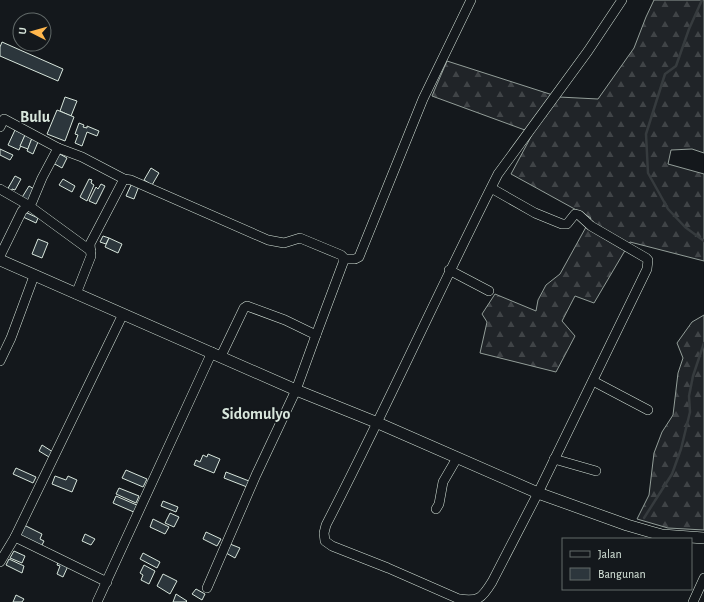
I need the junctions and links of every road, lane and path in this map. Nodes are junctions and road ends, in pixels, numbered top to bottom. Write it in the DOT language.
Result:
graph roads {
  1 [pos="471,0"];
  2 [pos="622,0"];
  3 [pos="0,128"];
  4 [pos="58,148"];
  5 [pos="124,179"];
  6 [pos="491,188"];
  7 [pos="0,189"];
  8 [pos="28,205"];
  9 [pos="91,251"];
  10 [pos="0,256"];
  11 [pos="343,259"];
  12 [pos="0,260"];
  13 [pos="449,270"];
  14 [pos="34,276"];
  15 [pos="489,291"];
  16 [pos="76,294"];
  17 [pos="123,314"];
  18 [pos="316,335"];
  19 [pos="216,354"];
  20 [pos="0,361"];
  21 [pos="594,381"];
  22 [pos="296,390"];
  23 [pos="648,410"];
  24 [pos="378,422"];
  25 [pos="457,458"];
  26 [pos="554,459"];
  27 [pos="596,471"];
  28 [pos="538,493"];
  29 [pos="436,509"];
  30 [pos="15,537"];
  31 [pos="704,538"];
  32 [pos="0,562"];
  33 [pos="704,578"];
  34 [pos="107,582"];
  35 [pos="207,588"];
  36 [pos="98,602"];
  37 [pos="693,602"];
  1 -- 11 [label="street"];
  2 -- 6 [label="street"];
  3 -- 4 [label="street"];
  4 -- 5 [label="street"];
  4 -- 8 [label="street"];
  5 -- 9 [label="street"];
  5 -- 11 [label="street"];
  6 -- 13 [label="street"];
  6 -- 21 [label="street"];
  7 -- 8 [label="street"];
  8 -- 9 [label="street"];
  8 -- 10 [label="street"];
  9 -- 16 [label="street"];
  11 -- 18 [label="street"];
  12 -- 14 [label="main road"];
  13 -- 15 [label="street"];
  13 -- 24 [label="street"];
  14 -- 16 [label="main road"];
  14 -- 20 [label="street"];
  16 -- 17 [label="main road"];
  17 -- 19 [label="main road"];
  17 -- 30 [label="street"];
  18 -- 19 [label="street"];
  18 -- 22 [label="street"];
  19 -- 22 [label="main road"];
  19 -- 34 [label="street"];
  21 -- 23 [label="street"];
  21 -- 26 [label="street"];
  22 -- 24 [label="main road"];
  22 -- 35 [label="street"];
  24 -- 25 [label="main road"];
  24 -- 28 [label="street"];
  25 -- 28 [label="main road"];
  25 -- 29 [label="street"];
  26 -- 27 [label="street"];
  26 -- 28 [label="street"];
  28 -- 31 [label="main road"];
  30 -- 32 [label="street"];
  30 -- 34 [label="street"];
  33 -- 37 [label="street"];
  34 -- 36 [label="street"];
}
